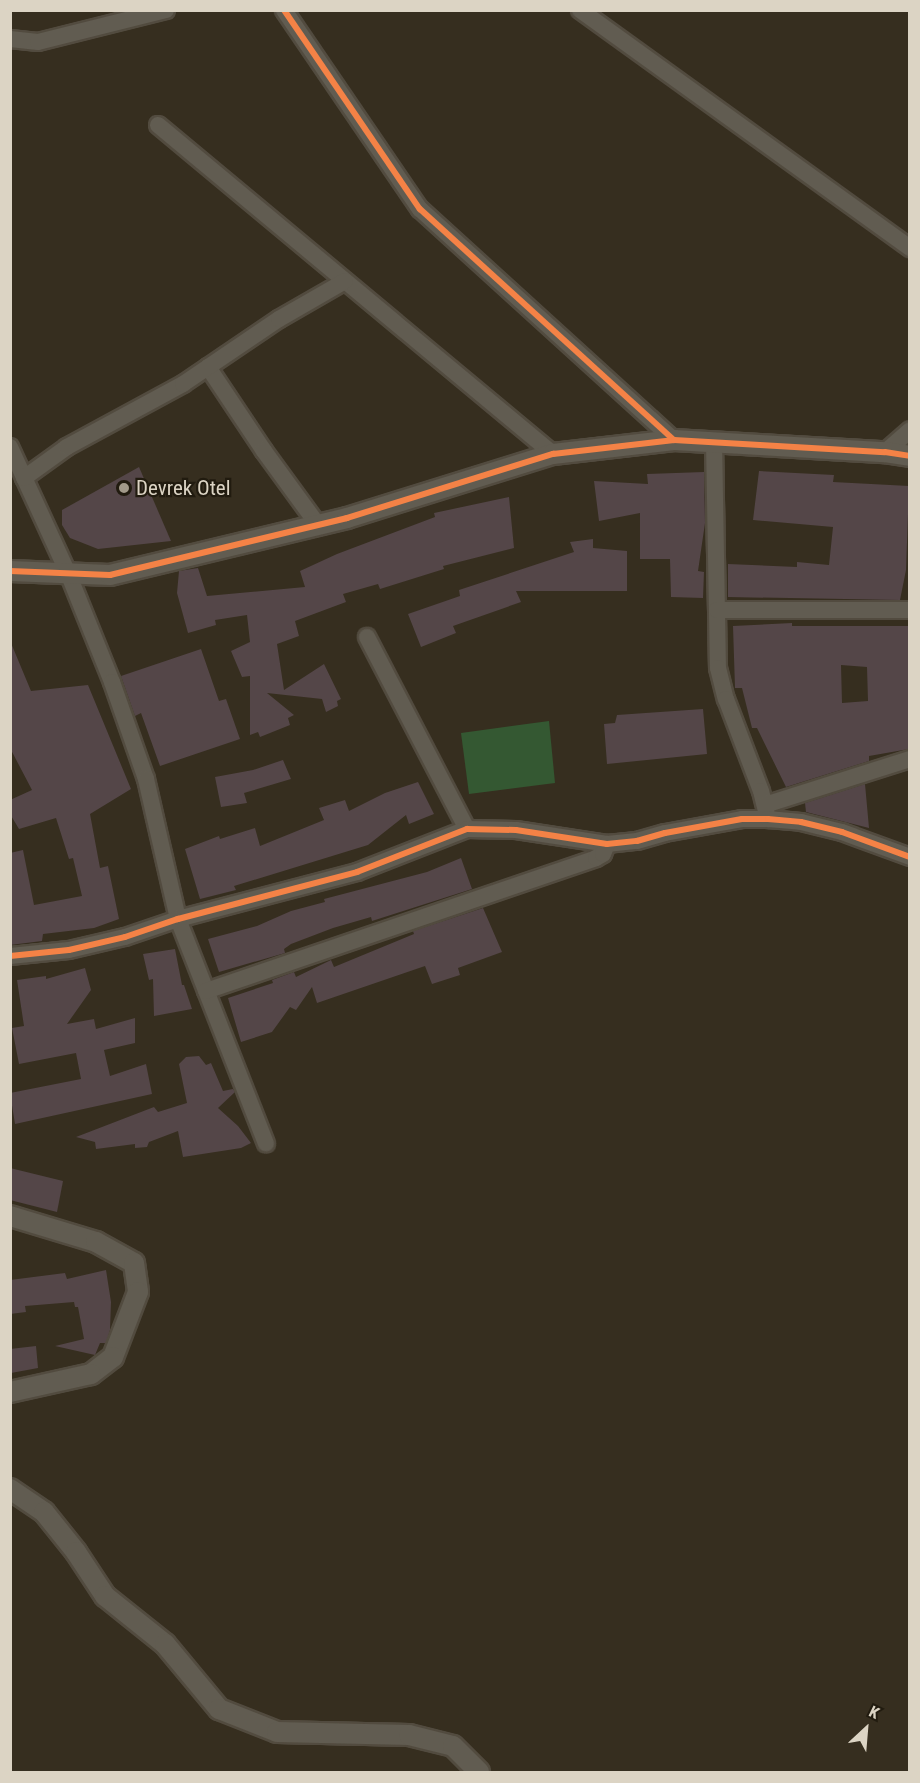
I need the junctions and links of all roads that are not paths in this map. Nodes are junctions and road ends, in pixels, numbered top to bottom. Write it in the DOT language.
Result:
graph roads {
  1 [pos="166,10"];
  2 [pos="284,10"];
  3 [pos="580,10"];
  4 [pos="134,14"];
  5 [pos="10,39"];
  6 [pos="158,125"];
  7 [pos="909,248"];
  8 [pos="345,281"];
  9 [pos="208,367"];
  10 [pos="909,430"];
  11 [pos="674,440"];
  12 [pos="714,441"];
  13 [pos="10,447"];
  14 [pos="885,452"];
  15 [pos="554,454"];
  16 [pos="909,456"];
  17 [pos="24,478"];
  18 [pos="318,525"];
  19 [pos="10,571"];
  20 [pos="68,573"];
  21 [pos="717,610"];
  22 [pos="909,610"];
  23 [pos="367,637"];
  24 [pos="909,759"];
  25 [pos="767,812"];
  26 [pos="467,829"];
  27 [pos="607,844"];
  28 [pos="909,856"];
  29 [pos="178,919"];
  30 [pos="10,956"];
  31 [pos="206,991"];
  32 [pos="266,1143"];
  33 [pos="10,1216"];
  34 [pos="10,1392"];
  35 [pos="10,1489"];
  36 [pos="479,1773"];
  1 -- 4 [label="street"];
  2 -- 11 [label="street"];
  3 -- 7 [label="street"];
  4 -- 5 [label="street"];
  6 -- 8 [label="street"];
  8 -- 9 [label="street"];
  8 -- 15 [label="street"];
  9 -- 17 [label="street"];
  9 -- 18 [label="street"];
  10 -- 14 [label="street"];
  11 -- 12 [label="street"];
  11 -- 15 [label="street"];
  12 -- 14 [label="street"];
  12 -- 21 [label="street"];
  13 -- 17 [label="street"];
  14 -- 16 [label="street"];
  15 -- 18 [label="street"];
  17 -- 20 [label="street"];
  18 -- 20 [label="street"];
  19 -- 20 [label="street"];
  20 -- 29 [label="street"];
  21 -- 22 [label="street"];
  21 -- 25 [label="street"];
  23 -- 26 [label="street"];
  24 -- 25 [label="street"];
  25 -- 27 [label="street"];
  25 -- 28 [label="street"];
  26 -- 27 [label="street"];
  26 -- 29 [label="street"];
  27 -- 31 [label="street"];
  29 -- 30 [label="street"];
  29 -- 31 [label="street"];
  31 -- 32 [label="street"];
  33 -- 34 [label="street"];
  35 -- 36 [label="street"];
}
